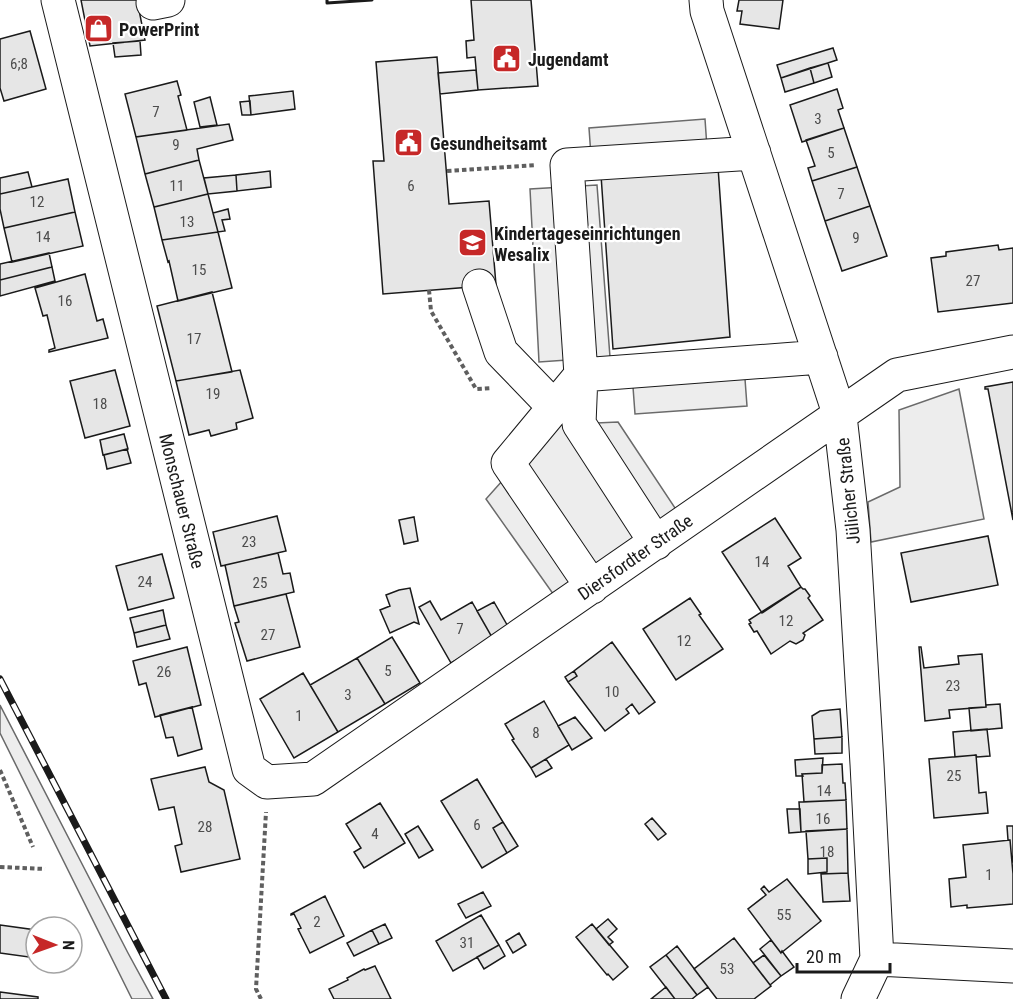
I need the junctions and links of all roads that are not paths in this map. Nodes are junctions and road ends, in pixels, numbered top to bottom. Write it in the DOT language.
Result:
graph roads {
  1 [pos="58,0"];
  2 [pos="706,0"];
  3 [pos="754,153"];
  4 [pos="479,286"];
  5 [pos="1013,352"];
  6 [pos="820,357"];
  7 [pos="581,375"];
  8 [pos="555,408"];
  9 [pos="840,416"];
  10 [pos="656,543"];
  11 [pos="592,587"];
  12 [pos="267,782"];
  13 [pos="877,959"];
  14 [pos="1013,966"];
  15 [pos="858,999"];
  1 -- 12 [label="street, Monschauer Straße"];
  2 -- 3 [label="street, Jülicher Straße"];
  3 -- 6 [label="street, Jülicher Straße"];
  3 -- 7 [label="street"];
  4 -- 8 [label="street"];
  5 -- 9 [label="street, Diersfordter Straße"];
  6 -- 7 [label="street"];
  6 -- 9 [label="street, Jülicher Straße"];
  7 -- 8 [label="street"];
  7 -- 10 [label="street"];
  8 -- 11 [label="street"];
  9 -- 10 [label="street, Diersfordter Straße"];
  9 -- 13 [label="street, Jülicher Straße"];
  10 -- 11 [label="street, Diersfordter Straße"];
  11 -- 12 [label="street, Diersfordter Straße"];
  13 -- 14 [label="street"];
  13 -- 15 [label="street, Jülicher Straße"];
}
